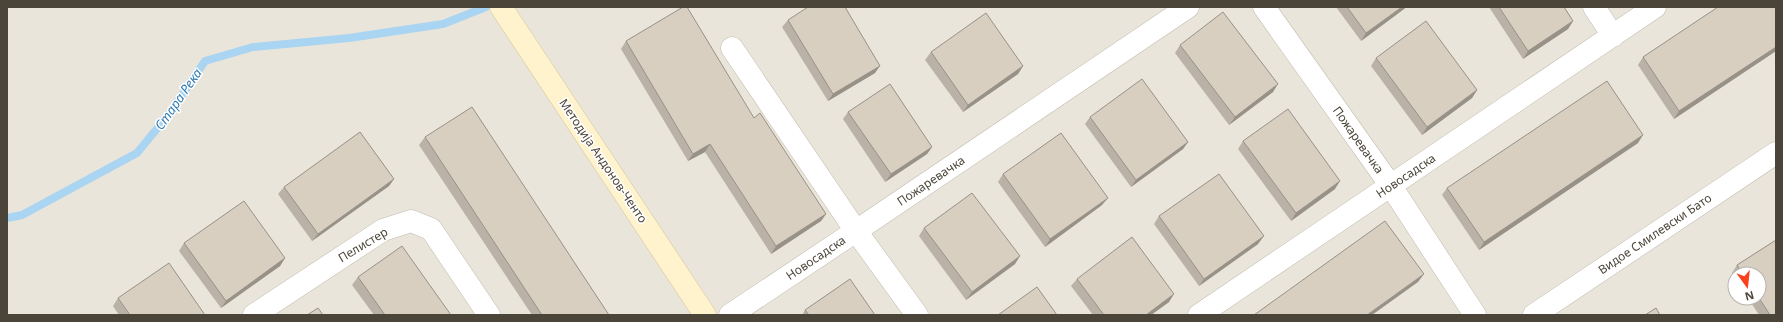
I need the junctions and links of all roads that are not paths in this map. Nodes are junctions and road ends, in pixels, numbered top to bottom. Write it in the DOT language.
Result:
graph roads {
  1 [pos="1188,7"];
  2 [pos="1264,7"];
  3 [pos="1594,7"];
  4 [pos="1655,7"];
  5 [pos="504,12"];
  6 [pos="1612,36"];
  7 [pos="732,48"];
  8 [pos="1776,153"];
  9 [pos="1392,186"];
  10 [pos="856,231"];
  11 [pos="254,315"];
  12 [pos="489,315"];
  13 [pos="705,315"];
  14 [pos="730,315"];
  15 [pos="917,315"];
  16 [pos="1199,315"];
  17 [pos="1475,315"];
  18 [pos="1534,315"];
  1 -- 10 [label="street, Пожаревачка"];
  2 -- 9 [label="street, Пожаревачка"];
  3 -- 6 [label="street"];
  4 -- 6 [label="street, Новосадска"];
  5 -- 13 [label="street, Методија Андонов-Ченто"];
  6 -- 9 [label="street, Новосадска"];
  7 -- 10 [label="street"];
  8 -- 18 [label="street, Видое Смилевски Бато"];
  9 -- 16 [label="street, Новосадска"];
  9 -- 17 [label="street, Пожаревачка"];
  10 -- 14 [label="street, Новосадска"];
  10 -- 15 [label="street, Новосадска"];
  11 -- 12 [label="street, Пелистер"];
}
